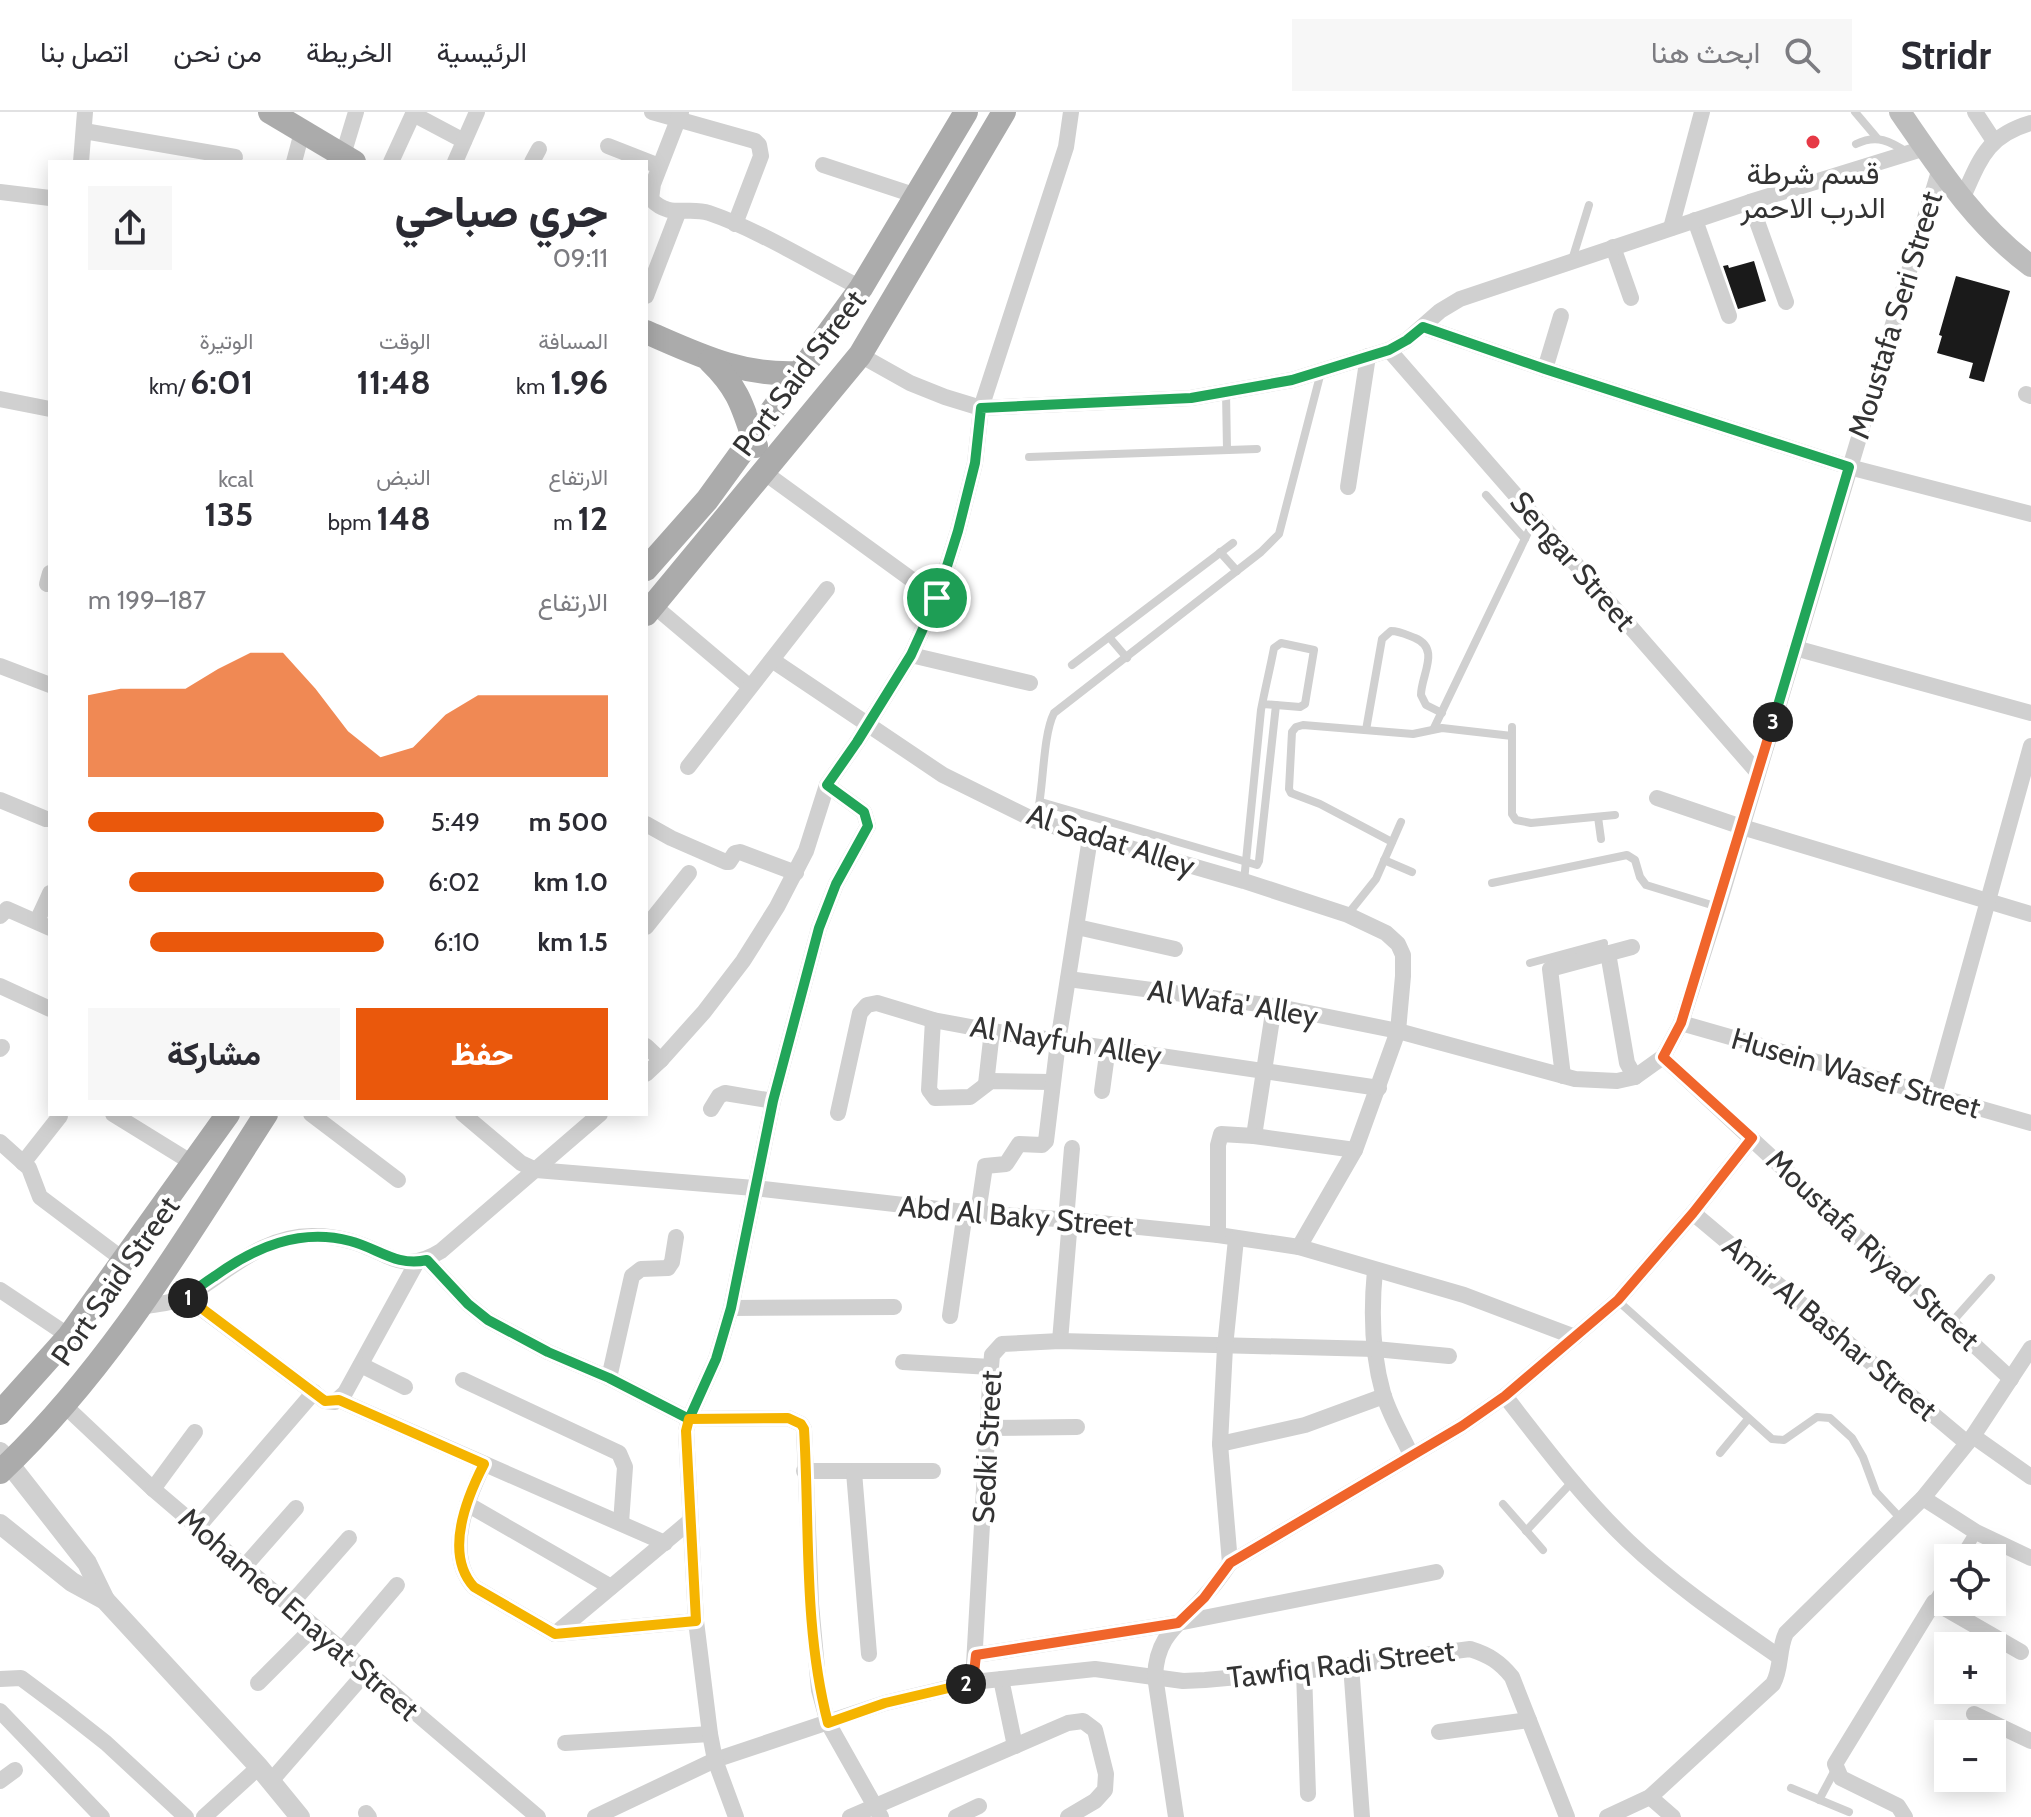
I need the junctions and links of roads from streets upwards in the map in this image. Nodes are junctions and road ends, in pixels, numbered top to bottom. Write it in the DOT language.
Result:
graph roads {
  1 [pos="85,112"];
  2 [pos="270,112"];
  3 [pos="356,112"];
  4 [pos="477,112"];
  5 [pos="652,112"];
  6 [pos="1004,112"];
  7 [pos="1071,112"];
  8 [pos="1702,112"];
  9 [pos="1900,112"];
  10 [pos="1975,112"];
  11 [pos="414,113"];
  12 [pos="963,113"];
  13 [pos="680,116"];
  14 [pos="2031,123"];
  15 [pos="84,131"];
  16 [pos="302,132"];
  17 [pos="464,141"];
  18 [pos="1994,141"];
  19 [pos="608,146"];
  20 [pos="1916,151"];
  21 [pos="235,157"];
  22 [pos="348,159"];
  23 [pos="81,160"];
  24 [pos="295,160"];
  25 [pos="392,160"];
  26 [pos="456,160"];
  27 [pos="644,160"];
  28 [pos="648,162"];
  29 [pos="823,165"];
  30 [pos="659,166"];
  31 [pos="1940,168"];
  32 [pos="0,192"];
  33 [pos="917,196"];
  34 [pos="48,198"];
  35 [pos="1962,199"];
  36 [pos="1750,202"];
  37 [pos="678,213"];
  38 [pos="1695,220"];
  39 [pos="735,224"];
  40 [pos="1671,228"];
  41 [pos="1613,247"];
  42 [pos="2031,266"];
  43 [pos="861,288"];
  44 [pos="648,291"];
  45 [pos="1631,298"];
  46 [pos="1786,302"];
  47 [pos="1561,316"];
  48 [pos="1729,316"];
  49 [pos="1423,327"];
  50 [pos="648,333"];
  51 [pos="1389,350"];
  52 [pos="860,355"];
  53 [pos="1368,356"];
  54 [pos="708,359"];
  55 [pos="1545,369"];
  56 [pos="800,373"];
  57 [pos="0,399"];
  58 [pos="981,408"];
  59 [pos="48,409"];
  60 [pos="753,437"];
  61 [pos="1849,467"];
  62 [pos="765,473"];
  63 [pos="1348,487"];
  64 [pos="2031,514"];
  65 [pos="648,567"];
  66 [pos="827,589"];
  67 [pos="937,598"];
  68 [pos="650,610"];
  69 [pos="1795,648"];
  70 [pos="911,655"];
  71 [pos="772,660"];
  72 [pos="0,666"];
  73 [pos="1030,683"];
  74 [pos="48,684"];
  75 [pos="750,687"];
  76 [pos="2031,713"];
  77 [pos="867,725"];
  78 [pos="2031,746"];
  79 [pos="688,767"];
  80 [pos="1758,773"];
  81 [pos="827,785"];
  82 [pos="1657,798"];
  83 [pos="0,800"];
  84 [pos="46,819"];
  85 [pos="1742,827"];
  86 [pos="648,828"];
  87 [pos="1090,838"];
  88 [pos="689,873"];
  89 [pos="796,873"];
  90 [pos="1988,901"];
  91 [pos="48,902"];
  92 [pos="2031,914"];
  93 [pos="0,916"];
  94 [pos="648,924"];
  95 [pos="43,925"];
  96 [pos="1077,927"];
  97 [pos="1632,947"];
  98 [pos="1606,948"];
  99 [pos="1175,949"];
  100 [pos="1068,979"];
  101 [pos="0,986"];
  102 [pos="1274,1006"];
  103 [pos="48,1008"];
  104 [pos="933,1020"];
  105 [pos="1681,1023"];
  106 [pos="992,1031"];
  107 [pos="1398,1031"];
  108 [pos="1058,1042"];
  109 [pos="1108,1047"];
  110 [pos="648,1048"];
  111 [pos="1663,1057"];
  112 [pos="661,1060"];
  113 [pos="1262,1071"];
  114 [pos="648,1072"];
  115 [pos="1563,1076"];
  116 [pos="1635,1077"];
  117 [pos="1052,1082"];
  118 [pos="986,1084"];
  119 [pos="1379,1088"];
  120 [pos="1102,1091"];
  121 [pos="1934,1095"];
  122 [pos="773,1101"];
  123 [pos="711,1109"];
  124 [pos="838,1113"];
  125 [pos="60,1116"];
  126 [pos="227,1116"];
  127 [pos="265,1116"];
  128 [pos="314,1116"];
  129 [pos="465,1116"];
  130 [pos="598,1116"];
  131 [pos="132,1119"];
  132 [pos="2031,1123"];
  133 [pos="1254,1136"];
  134 [pos="1752,1138"];
  135 [pos="0,1142"];
  136 [pos="1072,1148"];
  137 [pos="1355,1150"];
  138 [pos="23,1163"];
  139 [pos="194,1164"];
  140 [pos="536,1170"];
  141 [pos="398,1180"];
  142 [pos="754,1188"];
  143 [pos="971,1213"];
  144 [pos="1693,1213"];
  145 [pos="1068,1220"];
  146 [pos="1218,1235"];
  147 [pos="676,1237"];
  148 [pos="1236,1239"];
  149 [pos="1299,1247"];
  150 [pos="125,1261"];
  151 [pos="422,1261"];
  152 [pos="1375,1270"];
  153 [pos="0,1290"];
  154 [pos="186,1297"];
  155 [pos="142,1307"];
  156 [pos="894,1307"];
  157 [pos="731,1308"];
  158 [pos="950,1316"];
  159 [pos="69,1336"];
  160 [pos="1575,1337"];
  161 [pos="1060,1341"];
  162 [pos="1225,1347"];
  163 [pos="2031,1348"];
  164 [pos="1375,1349"];
  165 [pos="1449,1356"];
  166 [pos="903,1362"];
  167 [pos="361,1365"];
  168 [pos="991,1367"];
  169 [pos="609,1378"];
  170 [pos="2011,1379"];
  171 [pos="463,1380"];
  172 [pos="405,1387"];
  173 [pos="314,1392"];
  174 [pos="1384,1396"];
  175 [pos="1505,1396"];
  176 [pos="339,1400"];
  177 [pos="65,1406"];
  178 [pos="0,1413"];
  179 [pos="689,1419"];
  180 [pos="1077,1427"];
  181 [pos="987,1428"];
  182 [pos="195,1432"];
  183 [pos="1970,1439"];
  184 [pos="1220,1444"];
  185 [pos="1411,1455"];
  186 [pos="3,1462"];
  187 [pos="484,1464"];
  188 [pos="804,1471"];
  189 [pos="933,1471"];
  190 [pos="854,1472"];
  191 [pos="2031,1477"];
  192 [pos="153,1489"];
  193 [pos="1923,1498"];
  194 [pos="467,1504"];
  195 [pos="296,1508"];
  196 [pos="690,1521"];
  197 [pos="621,1523"];
  198 [pos="0,1524"];
  199 [pos="198,1527"];
  200 [pos="1976,1532"];
  201 [pos="349,1538"];
  202 [pos="665,1543"];
  203 [pos="1969,1544"];
  204 [pos="2031,1558"];
  205 [pos="1230,1563"];
  206 [pos="244,1567"];
  207 [pos="1436,1572"];
  208 [pos="397,1585"];
  209 [pos="611,1587"];
  210 [pos="105,1600"];
  211 [pos="1934,1602"];
  212 [pos="289,1606"];
  213 [pos="1958,1616"];
  214 [pos="696,1621"];
  215 [pos="1178,1623"];
  216 [pos="314,1627"];
  217 [pos="555,1634"];
  218 [pos="341,1651"];
  219 [pos="2021,1652"];
  220 [pos="869,1654"];
  221 [pos="976,1655"];
  222 [pos="1778,1656"];
  223 [pos="1351,1665"];
  224 [pos="1304,1671"];
  225 [pos="366,1672"];
  226 [pos="1155,1676"];
  227 [pos="0,1679"];
  228 [pos="1001,1679"];
  229 [pos="973,1682"];
  230 [pos="258,1683"];
  231 [pos="0,1711"];
  232 [pos="1974,1714"];
  233 [pos="1529,1720"];
  234 [pos="828,1723"];
  235 [pos="1439,1732"];
  236 [pos="710,1734"];
  237 [pos="2031,1741"];
  238 [pos="565,1743"];
  239 [pos="1015,1746"];
  240 [pos="715,1760"];
  241 [pos="15,1770"];
  242 [pos="265,1774"];
  243 [pos="0,1781"];
  244 [pos="1308,1794"];
  245 [pos="1650,1797"];
  246 [pos="979,1806"];
  247 [pos="878,1811"];
  248 [pos="617,1812"];
  249 [pos="102,1817"];
  250 [pos="186,1817"];
  251 [pos="204,1817"];
  252 [pos="300,1817"];
  253 [pos="538,1817"];
  254 [pos="595,1817"];
  255 [pos="736,1817"];
  256 [pos="850,1817"];
  257 [pos="956,1817"];
  258 [pos="1068,1817"];
  259 [pos="1176,1817"];
  260 [pos="1362,1817"];
  261 [pos="1567,1817"];
  262 [pos="1607,1817"];
  263 [pos="1673,1817"];
  264 [pos="1905,1817"];
  1 -- 15 [label="street"];
  2 -- 16 [label="main road"];
  3 -- 22 [label="street"];
  4 -- 17 [label="street"];
  5 -- 13 [label="street"];
  6 -- 52 [label="main road, Port Said Street"];
  7 -- 58 [label="street"];
  8 -- 40 [label="street"];
  9 -- 20 [label="main road"];
  10 -- 18 [label="street"];
  11 -- 17 [label="street"];
  11 -- 25 [label="street"];
  12 -- 33 [label="main road, Port Said Street"];
  13 -- 30 [label="street"];
  13 -- 39 [label="street"];
  14 -- 18 [label="street"];
  15 -- 21 [label="street"];
  15 -- 23 [label="street"];
  16 -- 22 [label="main road"];
  16 -- 24 [label="street"];
  17 -- 26 [label="street"];
  18 -- 35 [label="street"];
  19 -- 27 [label="street"];
  20 -- 31 [label="main road"];
  20 -- 36 [label="street"];
  28 -- 30 [label="street"];
  29 -- 33 [label="street"];
  30 -- 37 [label="street"];
  31 -- 35 [label="main road"];
  31 -- 61 [label="street, Moustafa Seri Street"];
  32 -- 34 [label="street"];
  33 -- 43 [label="main road, Port Said Street"];
  35 -- 42 [label="main road"];
  36 -- 38 [label="street"];
  36 -- 46 [label="street"];
  37 -- 39 [label="street"];
  37 -- 44 [label="street"];
  38 -- 40 [label="street"];
  38 -- 48 [label="street"];
  39 -- 43 [label="street"];
  40 -- 41 [label="street"];
  41 -- 45 [label="street"];
  41 -- 49 [label="street"];
  43 -- 56 [label="main road, Port Said Street"];
  47 -- 55 [label="street"];
  49 -- 51 [label="street"];
  49 -- 55 [label="street"];
  50 -- 54 [label="main road"];
  51 -- 53 [label="street"];
  51 -- 80 [label="street, Sengar Street"];
  52 -- 58 [label="street"];
  52 -- 62 [label="main road, Port Said Street"];
  53 -- 58 [label="street"];
  53 -- 63 [label="street"];
  54 -- 56 [label="main road"];
  54 -- 60 [label="main road"];
  55 -- 61 [label="street"];
  56 -- 60 [label="main road, Port Said Street"];
  57 -- 59 [label="street"];
  58 -- 67 [label="street"];
  60 -- 62 [label="main road"];
  60 -- 65 [label="main road, Port Said Street"];
  61 -- 64 [label="street"];
  61 -- 69 [label="street, Moustafa Seri Street"];
  62 -- 67 [label="street"];
  62 -- 68 [label="main road, Port Said Street"];
  66 -- 71 [label="street"];
  67 -- 70 [label="street"];
  68 -- 75 [label="street"];
  69 -- 76 [label="street"];
  69 -- 80 [label="street, Moustafa Seri Street"];
  70 -- 73 [label="street"];
  70 -- 77 [label="street"];
  71 -- 75 [label="street"];
  71 -- 77 [label="street, Al Sadat Alley"];
  72 -- 74 [label="street"];
  75 -- 79 [label="street"];
  77 -- 81 [label="street"];
  77 -- 87 [label="street, Al Sadat Alley"];
  78 -- 90 [label="street"];
  80 -- 85 [label="street, Moustafa Seri Street"];
  81 -- 89 [label="street"];
  81 -- 122 [label="street"];
  82 -- 85 [label="street"];
  83 -- 84 [label="street"];
  85 -- 90 [label="street"];
  85 -- 105 [label="street, Moustafa Seri Street"];
  86 -- 89 [label="street"];
  87 -- 96 [label="street"];
  87 -- 107 [label="street, Al Sadat Alley"];
  88 -- 94 [label="street"];
  89 -- 112 [label="street"];
  90 -- 92 [label="street"];
  90 -- 121 [label="street"];
  91 -- 95 [label="street"];
  93 -- 95 [label="street"];
  96 -- 99 [label="street"];
  96 -- 100 [label="street"];
  97 -- 98 [label="street"];
  98 -- 115 [label="street"];
  98 -- 116 [label="street"];
  100 -- 102 [label="street, Al Wafa' Alley"];
  100 -- 108 [label="street"];
  101 -- 103 [label="street"];
  102 -- 107 [label="street, Al Wafa' Alley"];
  102 -- 113 [label="street"];
  104 -- 106 [label="street, Al Nayfuh Alley"];
  104 -- 118 [label="street"];
  104 -- 124 [label="street, Al Nayfuh Alley"];
  105 -- 111 [label="street, Moustafa Seri Street"];
  105 -- 121 [label="street, Husein Wasef Street"];
  106 -- 108 [label="street, Al Nayfuh Alley"];
  106 -- 118 [label="street"];
  107 -- 115 [label="street, Al Wafa' Alley"];
  107 -- 119 [label="street"];
  108 -- 109 [label="street, Al Nayfuh Alley"];
  108 -- 117 [label="street"];
  109 -- 113 [label="street, Al Nayfuh Alley"];
  109 -- 120 [label="street"];
  110 -- 112 [label="street"];
  111 -- 116 [label="street"];
  111 -- 134 [label="street, Moustafa Riyad Street"];
  112 -- 114 [label="street"];
  113 -- 119 [label="street, Al Nayfuh Alley"];
  113 -- 133 [label="street"];
  115 -- 116 [label="street, Al Wafa' Alley"];
  117 -- 118 [label="street"];
  117 -- 143 [label="street"];
  119 -- 137 [label="street"];
  121 -- 132 [label="street, Husein Wasef Street"];
  122 -- 123 [label="street"];
  122 -- 142 [label="street"];
  125 -- 138 [label="street"];
  126 -- 139 [label="main road, Port Said Street"];
  127 -- 155 [label="main road, Port Said Street"];
  128 -- 141 [label="street"];
  129 -- 140 [label="street, Abd Al Baky Street"];
  130 -- 140 [label="street"];
  131 -- 139 [label="street"];
  133 -- 137 [label="street"];
  133 -- 146 [label="street"];
  134 -- 144 [label="street"];
  134 -- 170 [label="street, Moustafa Riyad Street"];
  135 -- 138 [label="street"];
  136 -- 145 [label="street"];
  137 -- 149 [label="street"];
  138 -- 150 [label="street"];
  139 -- 150 [label="main road, Port Said Street"];
  140 -- 142 [label="street, Abd Al Baky Street"];
  140 -- 151 [label="street"];
  142 -- 143 [label="street, Abd Al Baky Street"];
  142 -- 157 [label="street"];
  143 -- 145 [label="street, Abd Al Baky Street"];
  143 -- 158 [label="street"];
  144 -- 160 [label="street"];
  144 -- 183 [label="street, Amir Al Bashar Street"];
  145 -- 146 [label="street, Abd Al Baky Street"];
  145 -- 161 [label="street"];
  146 -- 148 [label="street, Abd Al Baky Street"];
  147 -- 169 [label="street"];
  148 -- 149 [label="street, Abd Al Baky Street"];
  148 -- 162 [label="street"];
  149 -- 152 [label="street, Abd Al Baky Street"];
  150 -- 159 [label="main road, Port Said Street"];
  151 -- 154 [label="street"];
  151 -- 167 [label="street"];
  151 -- 169 [label="street"];
  152 -- 160 [label="street, Abd Al Baky Street"];
  152 -- 164 [label="street"];
  153 -- 159 [label="street"];
  154 -- 155 [label="street"];
  154 -- 173 [label="street"];
  155 -- 177 [label="main road, Port Said Street"];
  156 -- 157 [label="street"];
  157 -- 179 [label="street"];
  159 -- 178 [label="main road, Port Said Street"];
  160 -- 175 [label="street"];
  161 -- 162 [label="street, Sedki Street"];
  161 -- 168 [label="street, Sedki Street"];
  162 -- 164 [label="street, Sedki Street"];
  162 -- 184 [label="street"];
  163 -- 170 [label="street"];
  164 -- 165 [label="street, Sedki Street"];
  164 -- 174 [label="street"];
  166 -- 168 [label="street"];
  167 -- 172 [label="street"];
  167 -- 176 [label="street"];
  168 -- 181 [label="street, Sedki Street"];
  169 -- 179 [label="street"];
  170 -- 183 [label="street"];
  171 -- 197 [label="street"];
  173 -- 176 [label="street"];
  173 -- 199 [label="street"];
  174 -- 184 [label="street"];
  174 -- 185 [label="street"];
  175 -- 185 [label="street"];
  175 -- 222 [label="street"];
  176 -- 187 [label="street"];
  177 -- 186 [label="main road, Port Said Street"];
  177 -- 192 [label="street, Mohamed Enayat Street"];
  179 -- 188 [label="street"];
  179 -- 196 [label="street"];
  180 -- 181 [label="street"];
  181 -- 221 [label="street, Sedki Street"];
  182 -- 192 [label="street"];
  183 -- 191 [label="street, Amir Al Bashar Street"];
  183 -- 193 [label="street"];
  184 -- 205 [label="street"];
  185 -- 205 [label="street"];
  186 -- 210 [label="street"];
  187 -- 194 [label="street"];
  187 -- 197 [label="street"];
  188 -- 190 [label="street"];
  188 -- 234 [label="street"];
  189 -- 190 [label="street"];
  190 -- 220 [label="street"];
  192 -- 199 [label="street, Mohamed Enayat Street"];
  193 -- 200 [label="street"];
  193 -- 222 [label="street"];
  194 -- 209 [label="street"];
  194 -- 217 [label="street"];
  195 -- 206 [label="street"];
  196 -- 202 [label="street"];
  196 -- 214 [label="street"];
  197 -- 202 [label="street"];
  198 -- 210 [label="street"];
  199 -- 206 [label="street, Mohamed Enayat Street"];
  200 -- 203 [label="street"];
  200 -- 204 [label="street"];
  201 -- 212 [label="street"];
  202 -- 209 [label="street"];
  205 -- 215 [label="street"];
  206 -- 212 [label="street, Mohamed Enayat Street"];
  207 -- 215 [label="street"];
  208 -- 218 [label="street"];
  209 -- 217 [label="street"];
  210 -- 242 [label="street"];
  211 -- 264 [label="street"];
  212 -- 216 [label="street, Mohamed Enayat Street"];
  213 -- 219 [label="street"];
  214 -- 217 [label="street"];
  214 -- 236 [label="street"];
  215 -- 221 [label="street"];
  215 -- 226 [label="street"];
  216 -- 218 [label="street, Mohamed Enayat Street"];
  216 -- 230 [label="street"];
  218 -- 225 [label="street, Mohamed Enayat Street"];
  221 -- 229 [label="street, Sedki Street"];
  222 -- 245 [label="street"];
  223 -- 224 [label="street, Tawfiq Radi Street"];
  223 -- 233 [label="street, Tawfiq Radi Street"];
  223 -- 260 [label="street"];
  224 -- 226 [label="street, Tawfiq Radi Street"];
  224 -- 244 [label="street"];
  225 -- 242 [label="street"];
  225 -- 253 [label="street, Mohamed Enayat Street"];
  226 -- 228 [label="street, Tawfiq Radi Street"];
  226 -- 259 [label="street"];
  227 -- 250 [label="street"];
  228 -- 229 [label="street, Tawfiq Radi Street"];
  228 -- 239 [label="street"];
  229 -- 234 [label="street, Tawfiq Radi Street"];
  231 -- 249 [label="street"];
  232 -- 237 [label="street"];
  233 -- 235 [label="street"];
  233 -- 261 [label="street, Tawfiq Radi Street"];
  234 -- 240 [label="street, Tawfiq Radi Street"];
  234 -- 247 [label="street"];
  236 -- 238 [label="street"];
  236 -- 240 [label="street"];
  239 -- 247 [label="street"];
  239 -- 258 [label="street"];
  240 -- 248 [label="street, Tawfiq Radi Street"];
  240 -- 255 [label="street"];
  241 -- 243 [label="street"];
  242 -- 251 [label="street"];
  242 -- 252 [label="street"];
  245 -- 262 [label="street"];
  245 -- 263 [label="street"];
  246 -- 257 [label="street"];
  247 -- 256 [label="street"];
  248 -- 254 [label="street, Tawfiq Radi Street"];
}
